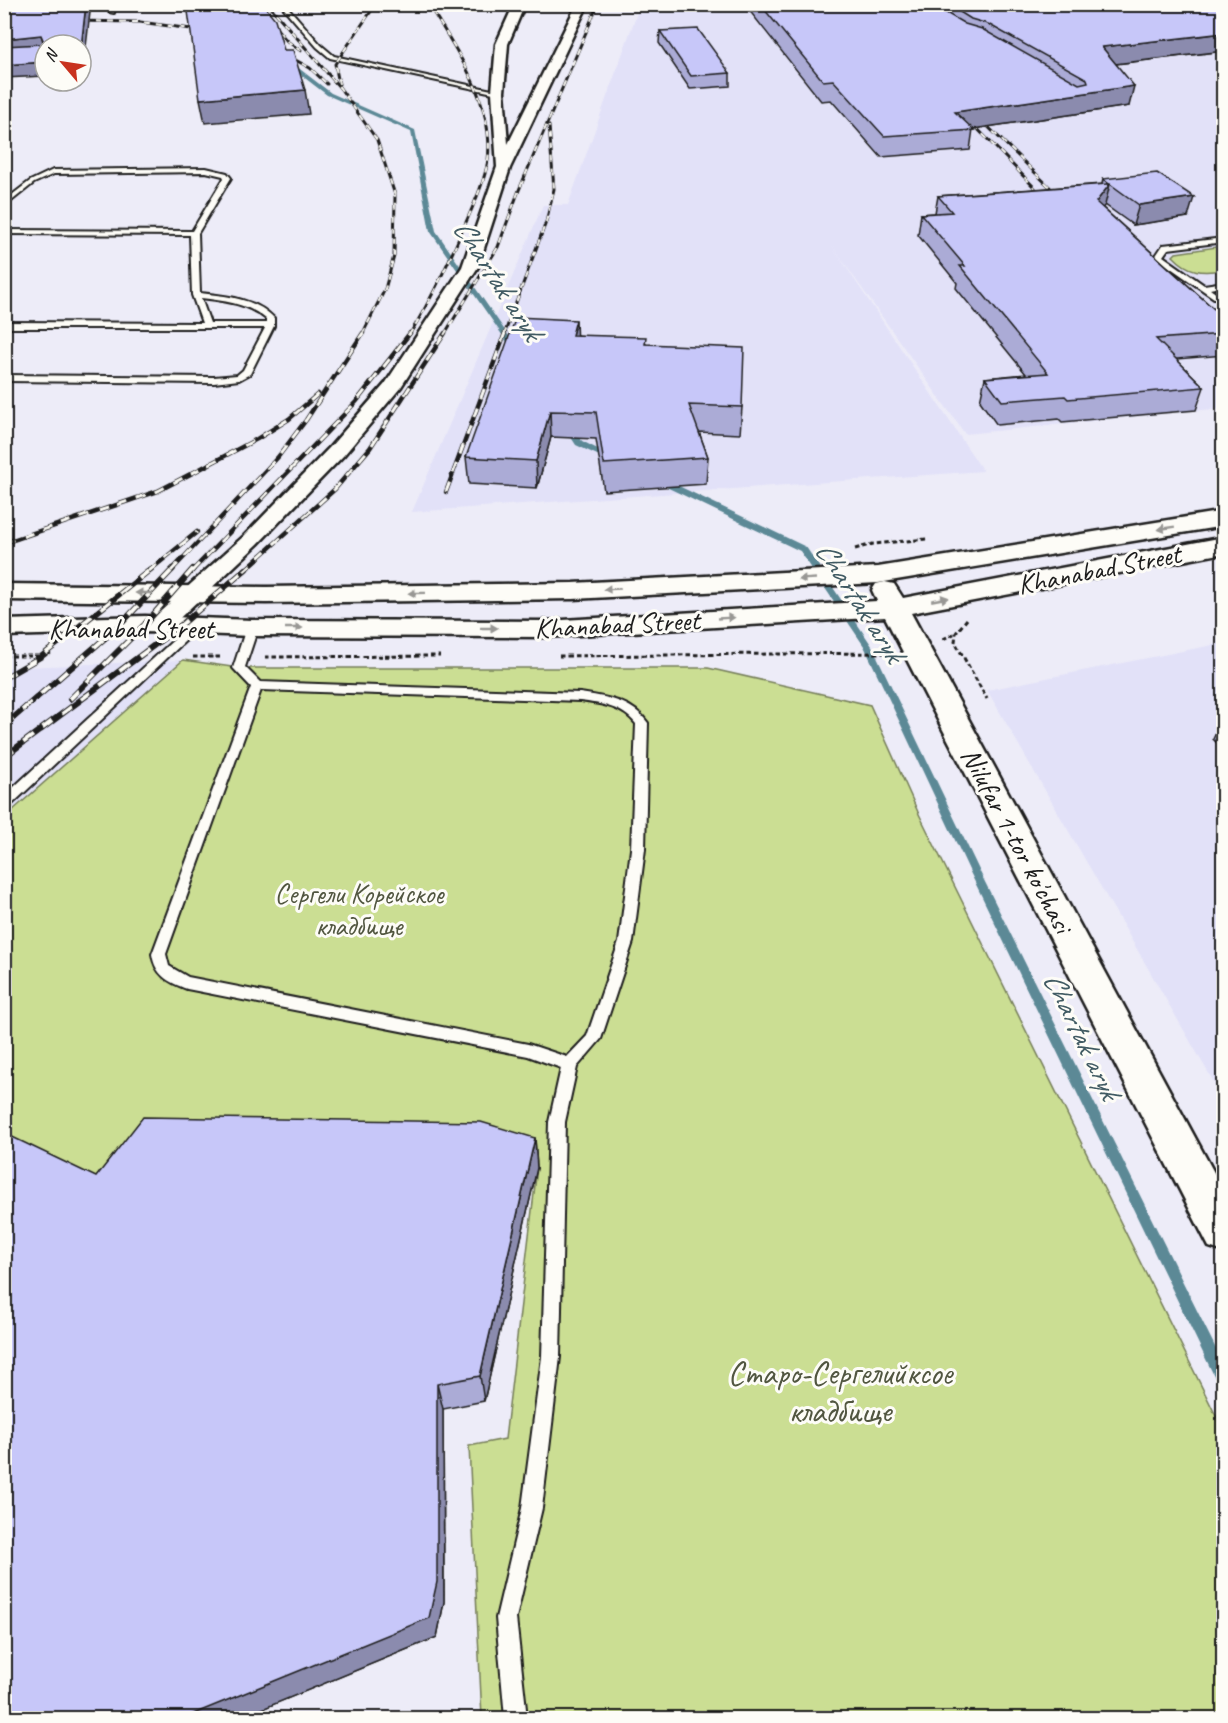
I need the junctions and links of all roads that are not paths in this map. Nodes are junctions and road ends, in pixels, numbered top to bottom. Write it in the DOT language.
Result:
graph roads {
  1 [pos="113,4"];
  2 [pos="282,4"];
  3 [pos="520,4"];
  4 [pos="583,4"];
  5 [pos="112,12"];
  6 [pos="498,92"];
  7 [pos="503,168"];
  8 [pos="4,205"];
  9 [pos="4,232"];
  10 [pos="194,233"];
  11 [pos="1224,240"];
  12 [pos="1224,284"];
  13 [pos="1203,288"];
  14 [pos="196,295"];
  15 [pos="1224,303"];
  16 [pos="4,325"];
  17 [pos="207,326"];
  18 [pos="270,326"];
  19 [pos="4,378"];
  20 [pos="1224,518"];
  21 [pos="1224,545"];
  22 [pos="878,575"];
  23 [pos="4,592"];
  24 [pos="193,594"];
  25 [pos="894,608"];
  26 [pos="159,625"];
  27 [pos="195,626"];
  28 [pos="4,628"];
  29 [pos="252,628"];
  30 [pos="257,686"];
  31 [pos="4,804"];
  32 [pos="570,1064"];
  33 [pos="1224,1233"];
  34 [pos="516,1719"];
  1 -- 5 [label="lane"];
  2 -- 6 [label="lane"];
  3 -- 6 [label="street"];
  4 -- 7 [label="street"];
  6 -- 7 [label="street"];
  7 -- 24 [label="street"];
  8 -- 10 [label="lane"];
  9 -- 10 [label="lane"];
  10 -- 14 [label="lane"];
  11 -- 13 [label="lane"];
  12 -- 13 [label="lane"];
  13 -- 15 [label="lane"];
  14 -- 17 [label="lane"];
  14 -- 18 [label="lane"];
  16 -- 17 [label="lane"];
  17 -- 18 [label="lane"];
  18 -- 19 [label="lane"];
  20 -- 22 [label="street, Khanabad Street, one-way"];
  25 -- 21 [label="street, Khanabad Street, one-way"];
  22 -- 24 [label="street, Khanabad Street, one-way"];
  22 -- 25 [label="street, Nilufar 1-tor ko'chasi"];
  24 -- 23 [label="street, Khanabad Street, one-way"];
  24 -- 26 [label="street"];
  29 -- 25 [label="street, Khanabad Street, one-way"];
  25 -- 33 [label="street, Nilufar 1-tor ko'chasi"];
  26 -- 27 [label="street, Khanabad Street"];
  26 -- 28 [label="street, Khanabad Street"];
  27 -- 29 [label="street, Khanabad Street"];
  27 -- 31 [label="lane"];
  29 -- 30 [label="lane"];
  30 -- 32 [label="lane"];
  30 -- 32 [label="lane"];
  32 -- 34 [label="lane"];
}
